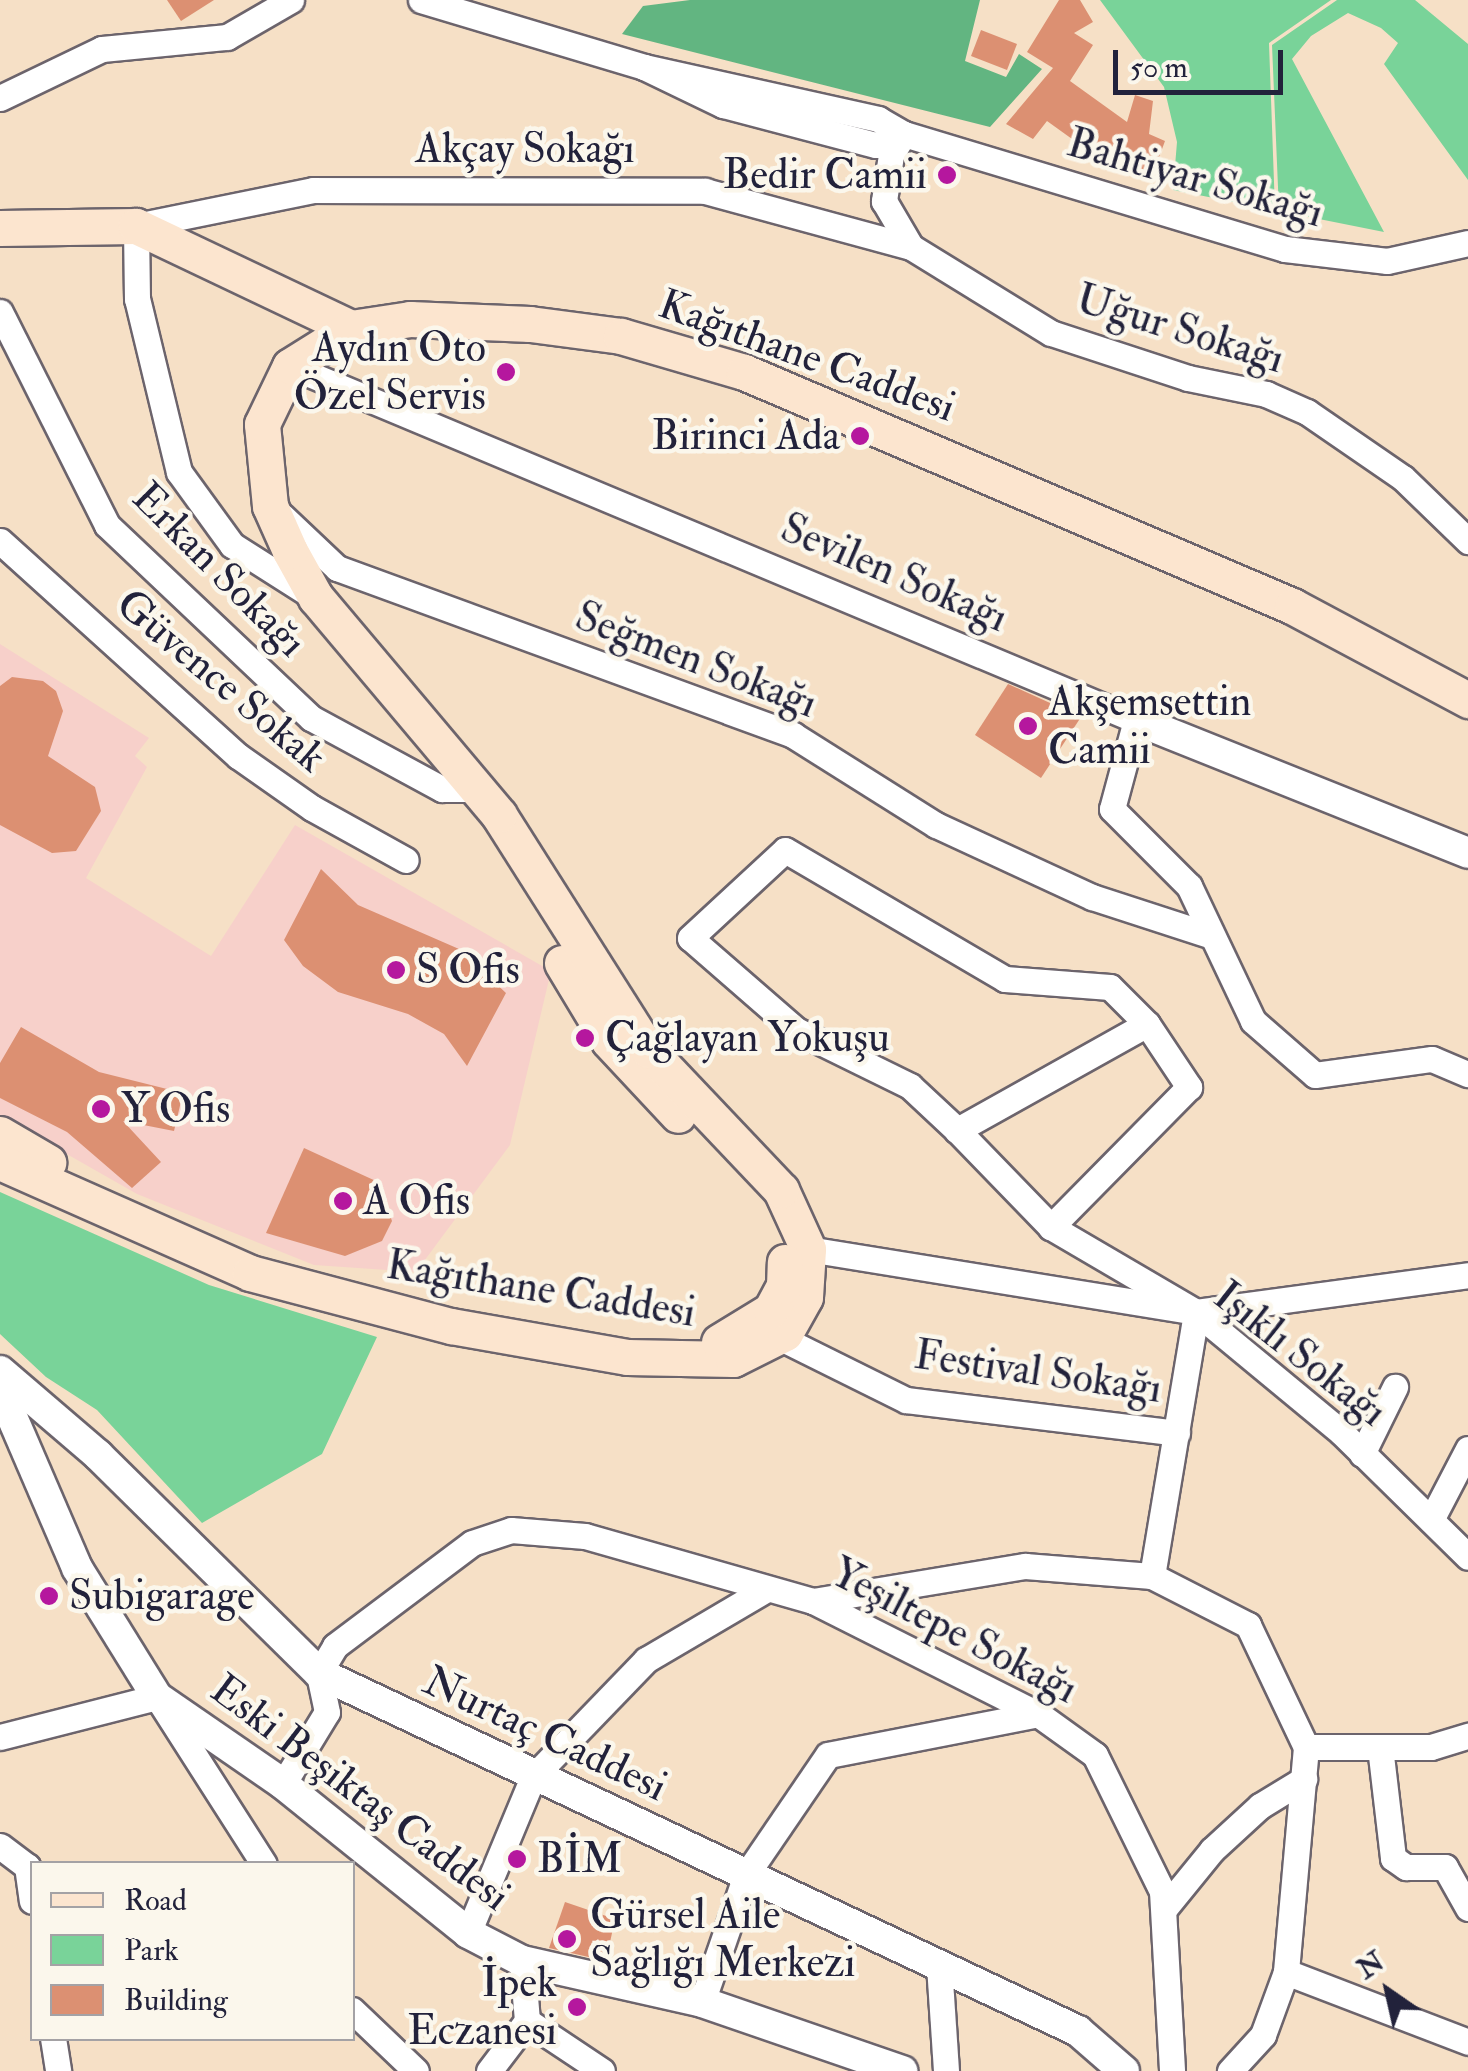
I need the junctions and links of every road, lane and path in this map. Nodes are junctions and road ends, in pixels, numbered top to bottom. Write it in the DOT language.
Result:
graph roads {
  1 [pos="264,0"];
  2 [pos="291,0"];
  3 [pos="421,0"];
  4 [pos="0,84"];
  5 [pos="0,98"];
  6 [pos="904,134"];
  7 [pos="136,226"];
  8 [pos="0,228"];
  9 [pos="1468,243"];
  10 [pos="911,248"];
  11 [pos="0,312"];
  12 [pos="351,328"];
  13 [pos="290,366"];
  14 [pos="270,506"];
  15 [pos="0,541"];
  16 [pos="1468,541"];
  17 [pos="316,598"];
  18 [pos="1292,606"];
  19 [pos="1468,679"];
  20 [pos="1468,700"];
  21 [pos="1136,720"];
  22 [pos="472,789"];
  23 [pos="1468,853"];
  24 [pos="406,860"];
  25 [pos="1208,935"];
  26 [pos="1147,1024"];
  27 [pos="1468,1074"];
  28 [pos="956,1130"];
  29 [pos="0,1134"];
  30 [pos="0,1162"];
  31 [pos="1051,1227"];
  32 [pos="796,1249"];
  33 [pos="1468,1275"];
  34 [pos="1196,1312"];
  35 [pos="769,1330"];
  36 [pos="0,1371"];
  37 [pos="1395,1388"];
  38 [pos="0,1389"];
  39 [pos="72,1433"];
  40 [pos="1177,1433"];
  41 [pos="1468,1449"];
  42 [pos="1362,1454"];
  43 [pos="42,1486"];
  44 [pos="1430,1520"];
  45 [pos="1468,1557"];
  46 [pos="1152,1576"];
  47 [pos="765,1590"];
  48 [pos="814,1601"];
  49 [pos="319,1673"];
  50 [pos="158,1697"];
  51 [pos="1038,1714"];
  52 [pos="1468,1736"];
  53 [pos="0,1737"];
  54 [pos="1306,1747"];
  55 [pos="1380,1748"];
  56 [pos="533,1777"];
  57 [pos="1304,1779"];
  58 [pos="283,1784"];
  59 [pos="0,1846"];
  60 [pos="262,1861"];
  61 [pos="746,1876"];
  62 [pos="30,1887"];
  63 [pos="1164,1908"];
  64 [pos="1468,1908"];
  65 [pos="468,1933"];
  66 [pos="522,1961"];
  67 [pos="939,1965"];
  68 [pos="1286,1972"];
  69 [pos="702,2002"];
  70 [pos="355,2013"];
  71 [pos="527,2021"];
  72 [pos="53,2041"];
  73 [pos="1468,2042"];
  74 [pos="58,2071"];
  75 [pos="416,2071"];
  76 [pos="490,2071"];
  77 [pos="602,2071"];
  78 [pos="902,2071"];
  79 [pos="946,2071"];
  80 [pos="1124,2071"];
  81 [pos="1172,2071"];
  82 [pos="1230,2071"];
  1 -- 4 [label="street"];
  2 -- 5 [label="street"];
  3 -- 6 [label="street, Bahtiyar Sokağı"];
  6 -- 9 [label="street, Bahtiyar Sokağı"];
  6 -- 10 [label="street, Uğur Sokağı"];
  7 -- 8 [label="main road"];
  7 -- 10 [label="street, Akçay Sokağı"];
  7 -- 12 [label="main road"];
  7 -- 17 [label="street"];
  10 -- 16 [label="street, Uğur Sokağı"];
  11 -- 22 [label="street, Erkan Sokağı"];
  12 -- 13 [label="main road, Kağıthane Caddesi"];
  12 -- 18 [label="main road, Kağıthane Caddesi"];
  13 -- 14 [label="main road"];
  13 -- 21 [label="street, Sevilen Sokağı"];
  14 -- 17 [label="main road"];
  14 -- 25 [label="street, Seğmen Sokağı"];
  15 -- 24 [label="street, Güvence Sokak"];
  17 -- 22 [label="main road"];
  18 -- 19 [label="main road, Kağıthane Caddesi"];
  18 -- 20 [label="main road, Kağıthane Caddesi"];
  21 -- 23 [label="street, Sevilen Sokağı"];
  21 -- 25 [label="street"];
  22 -- 32 [label="main road"];
  25 -- 27 [label="street"];
  26 -- 28 [label="street"];
  26 -- 28 [label="street"];
  26 -- 31 [label="street"];
  28 -- 31 [label="street"];
  29 -- 35 [label="main road, Kağıthane Caddesi"];
  30 -- 35 [label="main road, Kağıthane Caddesi"];
  31 -- 34 [label="street"];
  32 -- 34 [label="street, Işıklı Sokağı"];
  32 -- 35 [label="main road"];
  33 -- 34 [label="street"];
  34 -- 40 [label="street"];
  34 -- 42 [label="street, Işıklı Sokağı"];
  35 -- 40 [label="street, Festival Sokağı"];
  36 -- 39 [label="street, Nurtaç Caddesi"];
  37 -- 42 [label="street"];
  38 -- 43 [label="street, Eski Beşiktaş Caddesi"];
  39 -- 43 [label="street"];
  39 -- 49 [label="street, Nurtaç Caddesi"];
  40 -- 46 [label="street"];
  41 -- 44 [label="street"];
  42 -- 44 [label="street, Işıklı Sokağı"];
  43 -- 50 [label="street, Eski Beşiktaş Caddesi"];
  44 -- 45 [label="street, Işıklı Sokağı"];
  46 -- 48 [label="street"];
  46 -- 54 [label="street"];
  47 -- 48 [label="street, Yeşiltepe Sokağı"];
  47 -- 49 [label="street, Yeşiltepe Sokağı"];
  47 -- 56 [label="street"];
  48 -- 51 [label="street, Yeşiltepe Sokağı"];
  49 -- 56 [label="street, Nurtaç Caddesi"];
  49 -- 58 [label="street"];
  50 -- 53 [label="street"];
  50 -- 58 [label="street, Eski Beşiktaş Caddesi"];
  50 -- 60 [label="street"];
  51 -- 61 [label="street"];
  51 -- 63 [label="street, Yeşiltepe Sokağı"];
  52 -- 55 [label="street"];
  54 -- 55 [label="street"];
  54 -- 57 [label="street"];
  55 -- 64 [label="street"];
  56 -- 61 [label="street, Nurtaç Caddesi"];
  56 -- 65 [label="street"];
  57 -- 63 [label="street"];
  57 -- 68 [label="street"];
  58 -- 65 [label="street, Eski Beşiktaş Caddesi"];
  59 -- 62 [label="street"];
  61 -- 67 [label="street, Nurtaç Caddesi"];
  61 -- 69 [label="street"];
  63 -- 81 [label="street, Yeşiltepe Sokağı"];
  65 -- 66 [label="street, Eski Beşiktaş Caddesi"];
  66 -- 69 [label="street, Eski Beşiktaş Caddesi"];
  66 -- 71 [label="street"];
  67 -- 79 [label="street"];
  67 -- 80 [label="street, Nurtaç Caddesi"];
  68 -- 73 [label="street"];
  68 -- 82 [label="street"];
  69 -- 78 [label="street, Eski Beşiktaş Caddesi"];
  70 -- 75 [label="street"];
  71 -- 76 [label="street"];
  71 -- 77 [label="street"];
  72 -- 74 [label="street"];
}
